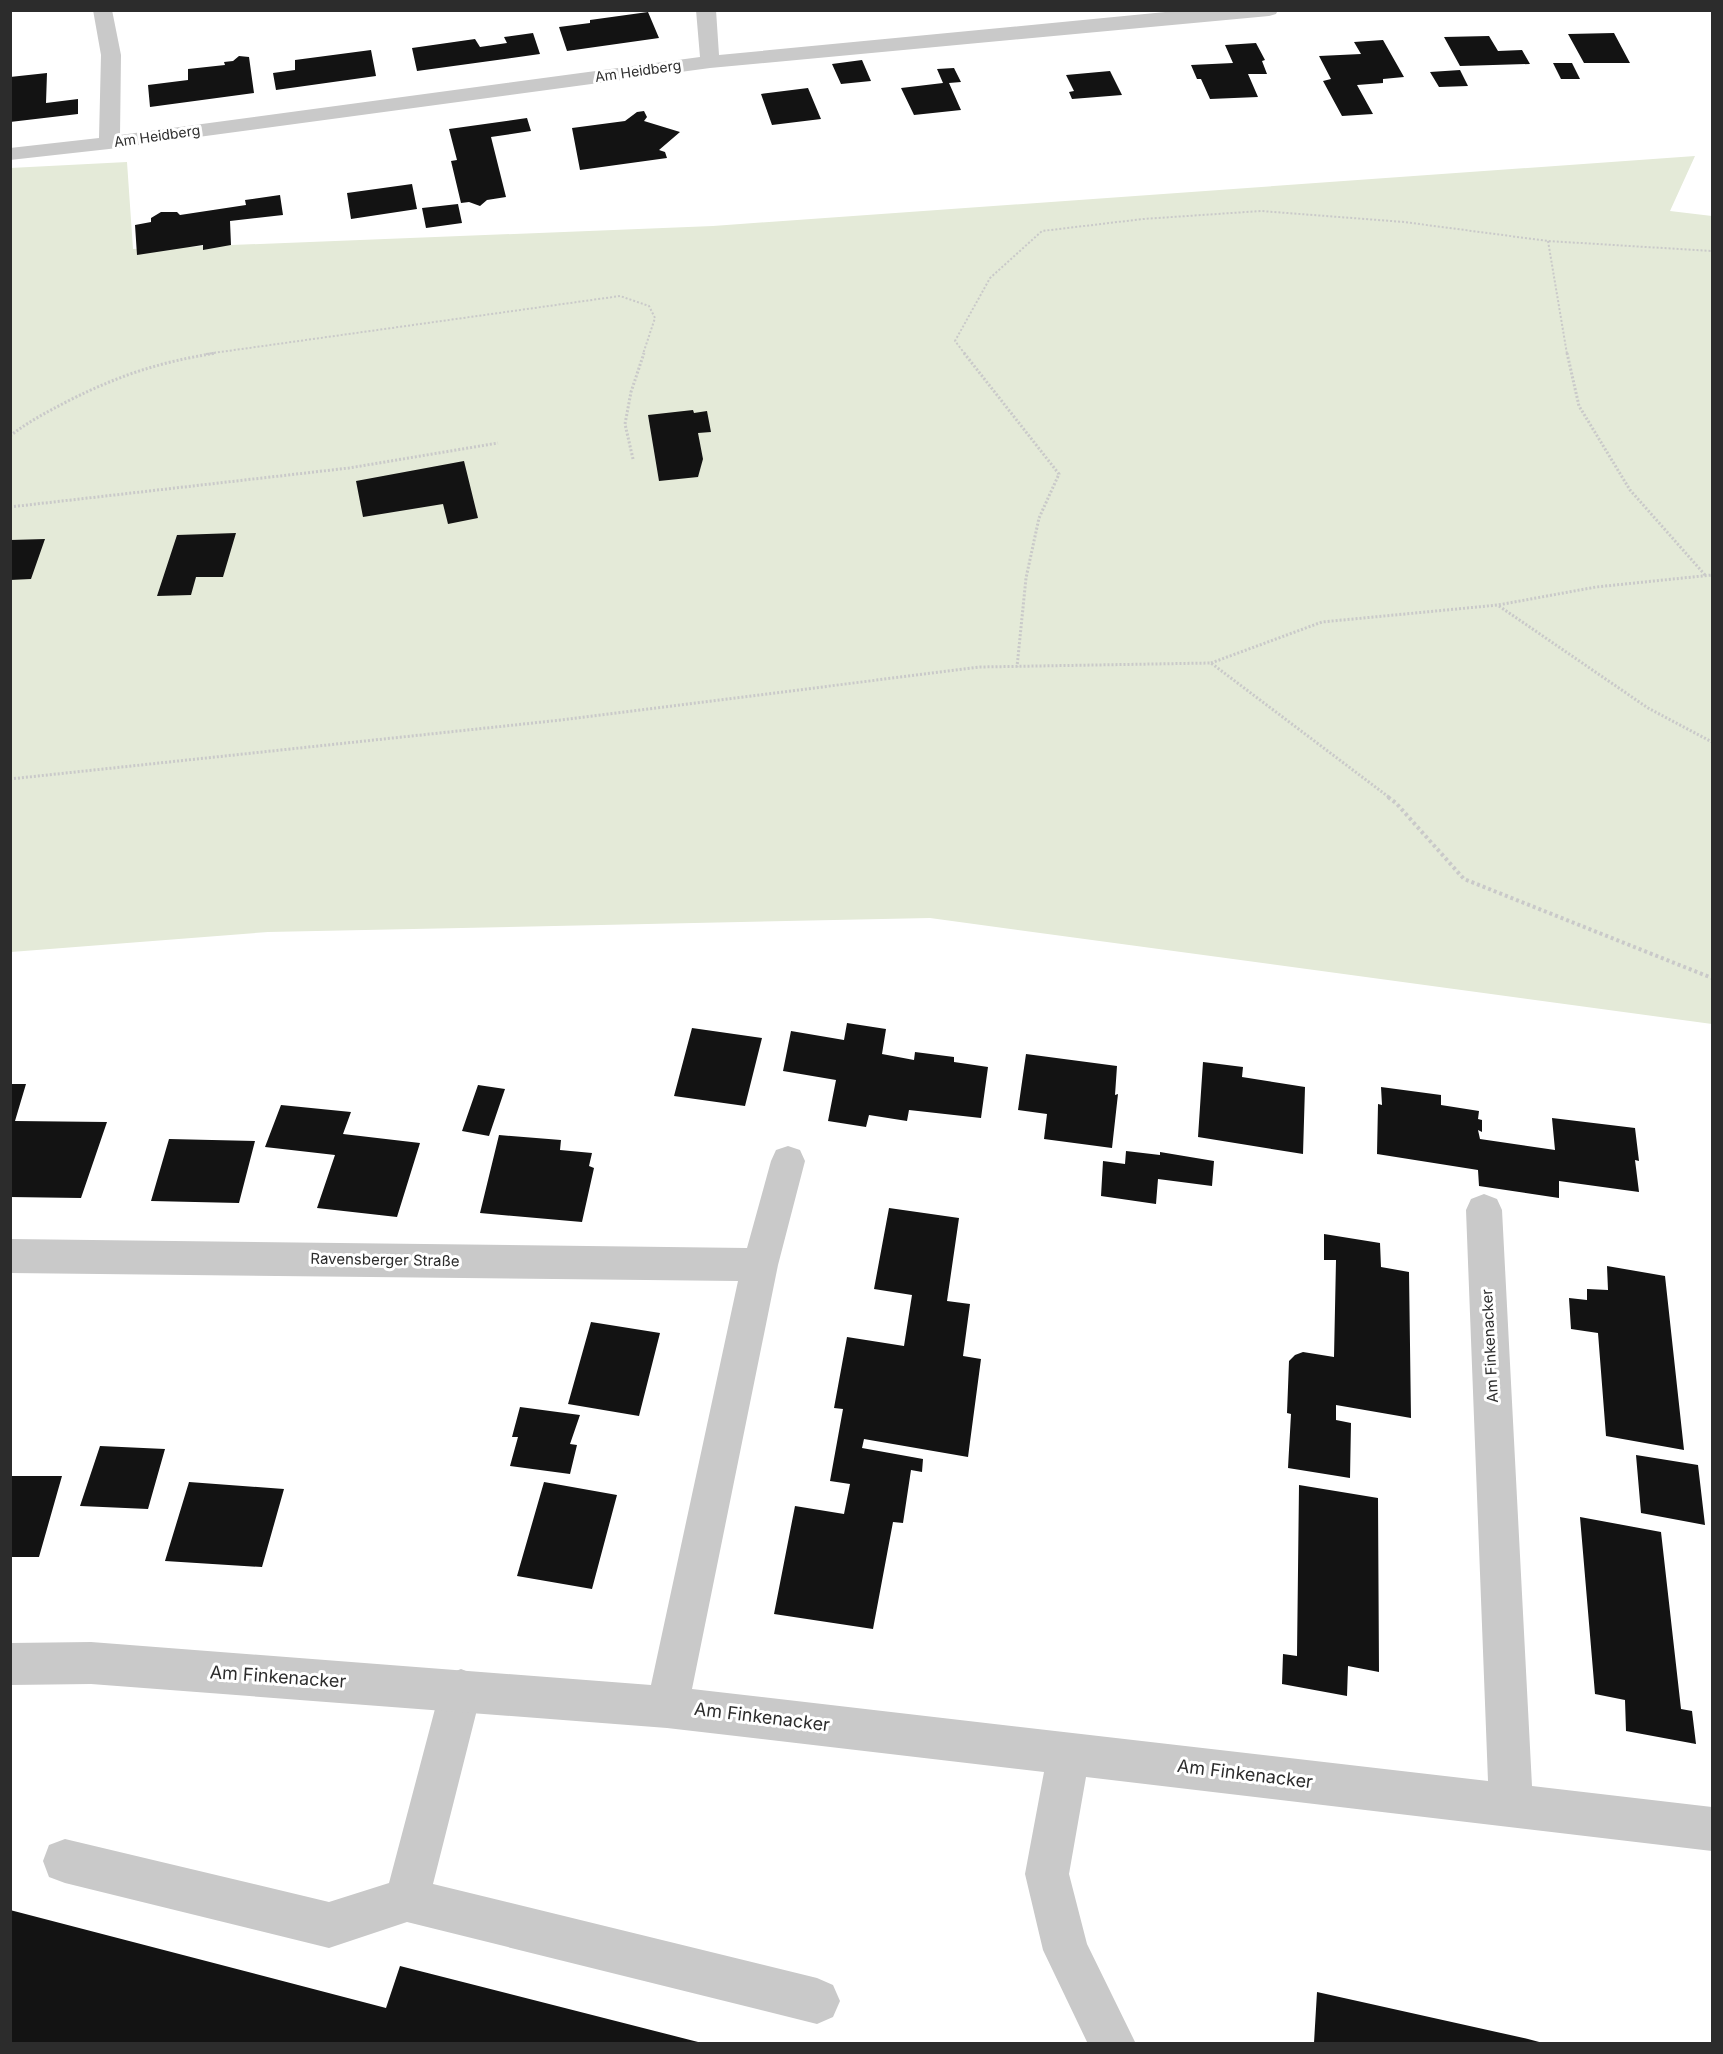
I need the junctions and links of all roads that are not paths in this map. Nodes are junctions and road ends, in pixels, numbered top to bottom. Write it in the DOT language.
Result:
graph roads {
  1 [pos="102,10"];
  2 [pos="706,10"];
  3 [pos="1269,10"];
  4 [pos="710,62"];
  5 [pos="109,143"];
  6 [pos="10,154"];
  7 [pos="788,1161"];
  8 [pos="1484,1210"];
  9 [pos="10,1256"];
  10 [pos="760,1265"];
  11 [pos="10,1664"];
  12 [pos="461,1690"];
  13 [pos="667,1707"];
  14 [pos="1069,1753"];
  15 [pos="1511,1805"];
  16 [pos="1713,1829"];
  17 [pos="65,1861"];
  18 [pos="407,1900"];
  19 [pos="817,2001"];
  20 [pos="1113,2043"];
  1 -- 5 [label="street"];
  2 -- 4 [label="street"];
  3 -- 4 [label="street, Am Heidberg"];
  4 -- 5 [label="street, Am Heidberg"];
  5 -- 6 [label="street, Am Heidberg"];
  7 -- 10 [label="street"];
  8 -- 15 [label="street, Am Finkenacker"];
  9 -- 10 [label="street, Ravensberger Straße"];
  10 -- 13 [label="street"];
  11 -- 12 [label="street, Am Finkenacker"];
  12 -- 13 [label="street, Am Finkenacker"];
  12 -- 18 [label="street"];
  13 -- 14 [label="street, Am Finkenacker"];
  14 -- 15 [label="street, Am Finkenacker"];
  14 -- 20 [label="street"];
  15 -- 16 [label="street, Am Finkenacker"];
  17 -- 18 [label="street"];
  18 -- 19 [label="street"];
}
